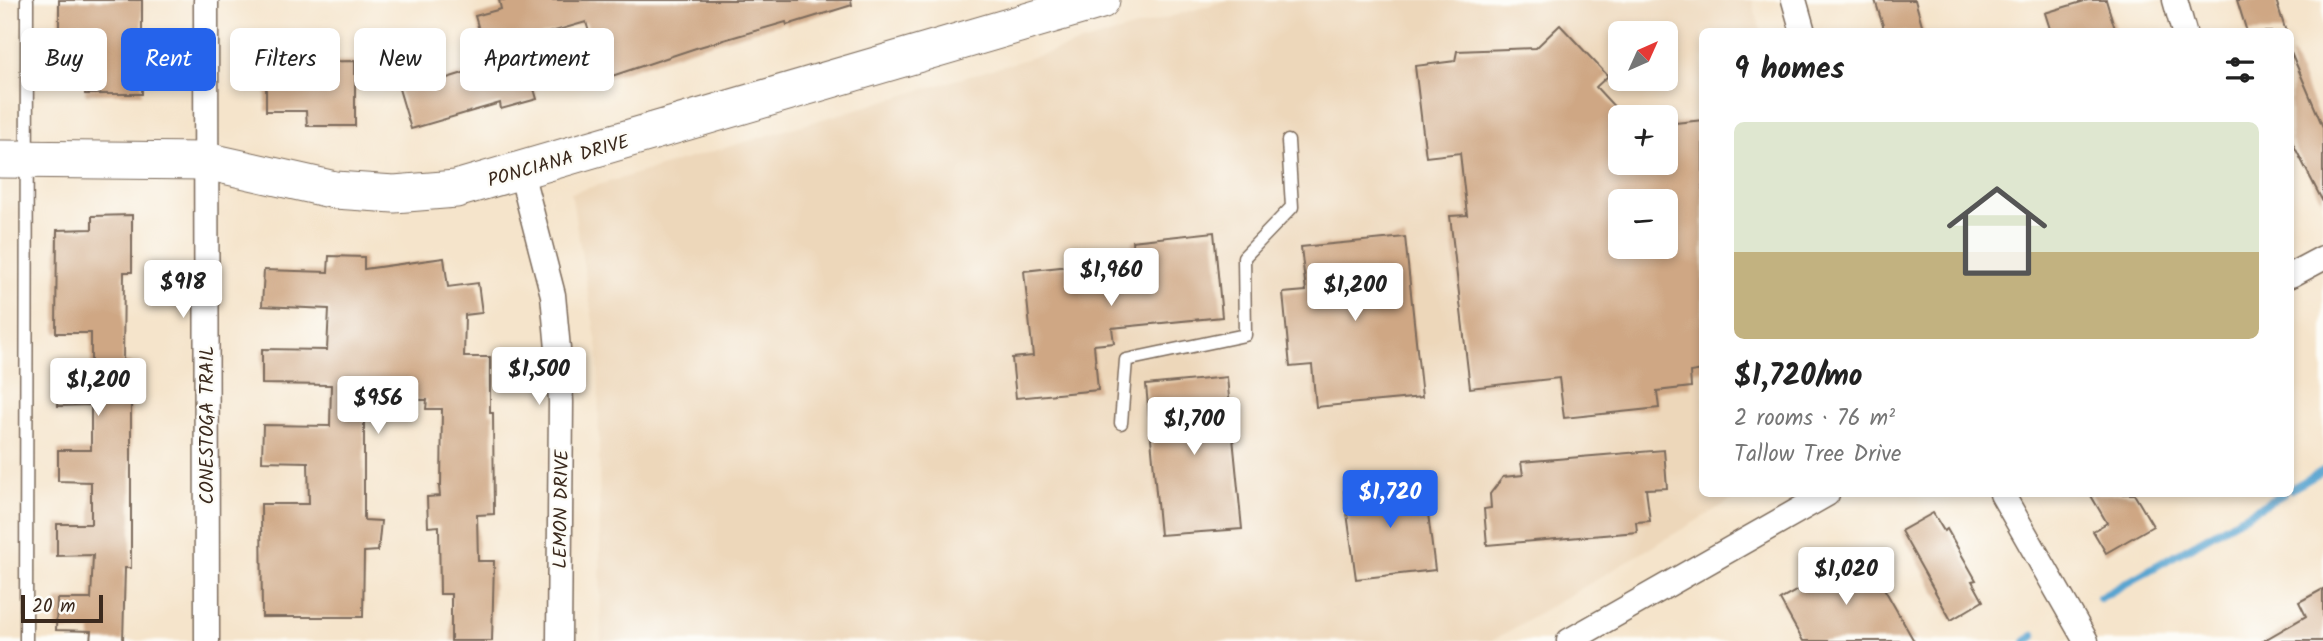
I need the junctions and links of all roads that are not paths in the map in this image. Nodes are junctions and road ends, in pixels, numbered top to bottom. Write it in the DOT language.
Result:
graph roads {
  1 [pos="27,0"];
  2 [pos="206,0"];
  3 [pos="1101,0"];
  4 [pos="1794,0"];
  5 [pos="2175,0"];
  6 [pos="1802,28"];
  7 [pos="2183,28"];
  8 [pos="1288,141"];
  9 [pos="14,159"];
  10 [pos="206,161"];
  11 [pos="521,172"];
  12 [pos="2323,258"];
  13 [pos="2294,273"];
  14 [pos="1121,423"];
  15 [pos="1822,497"];
  16 [pos="2004,497"];
  17 [pos="26,641"];
  18 [pos="206,641"];
  19 [pos="559,641"];
  20 [pos="1569,641"];
  21 [pos="2086,641"];
  1 -- 9 [label="lane"];
  2 -- 10 [label="street, CONESTOGA TRAIL"];
  3 -- 11 [label="street, PONCIANA DRIVE"];
  4 -- 6 [label="street"];
  5 -- 7 [label="street"];
  8 -- 14 [label="lane"];
  9 -- 10 [label="street, PONCIANA DRIVE"];
  9 -- 17 [label="lane"];
  10 -- 11 [label="street, PONCIANA DRIVE"];
  10 -- 18 [label="street, CONESTOGA TRAIL"];
  11 -- 19 [label="street, LEMON DRIVE"];
  12 -- 13 [label="street"];
  15 -- 20 [label="street"];
  16 -- 21 [label="street"];
}
